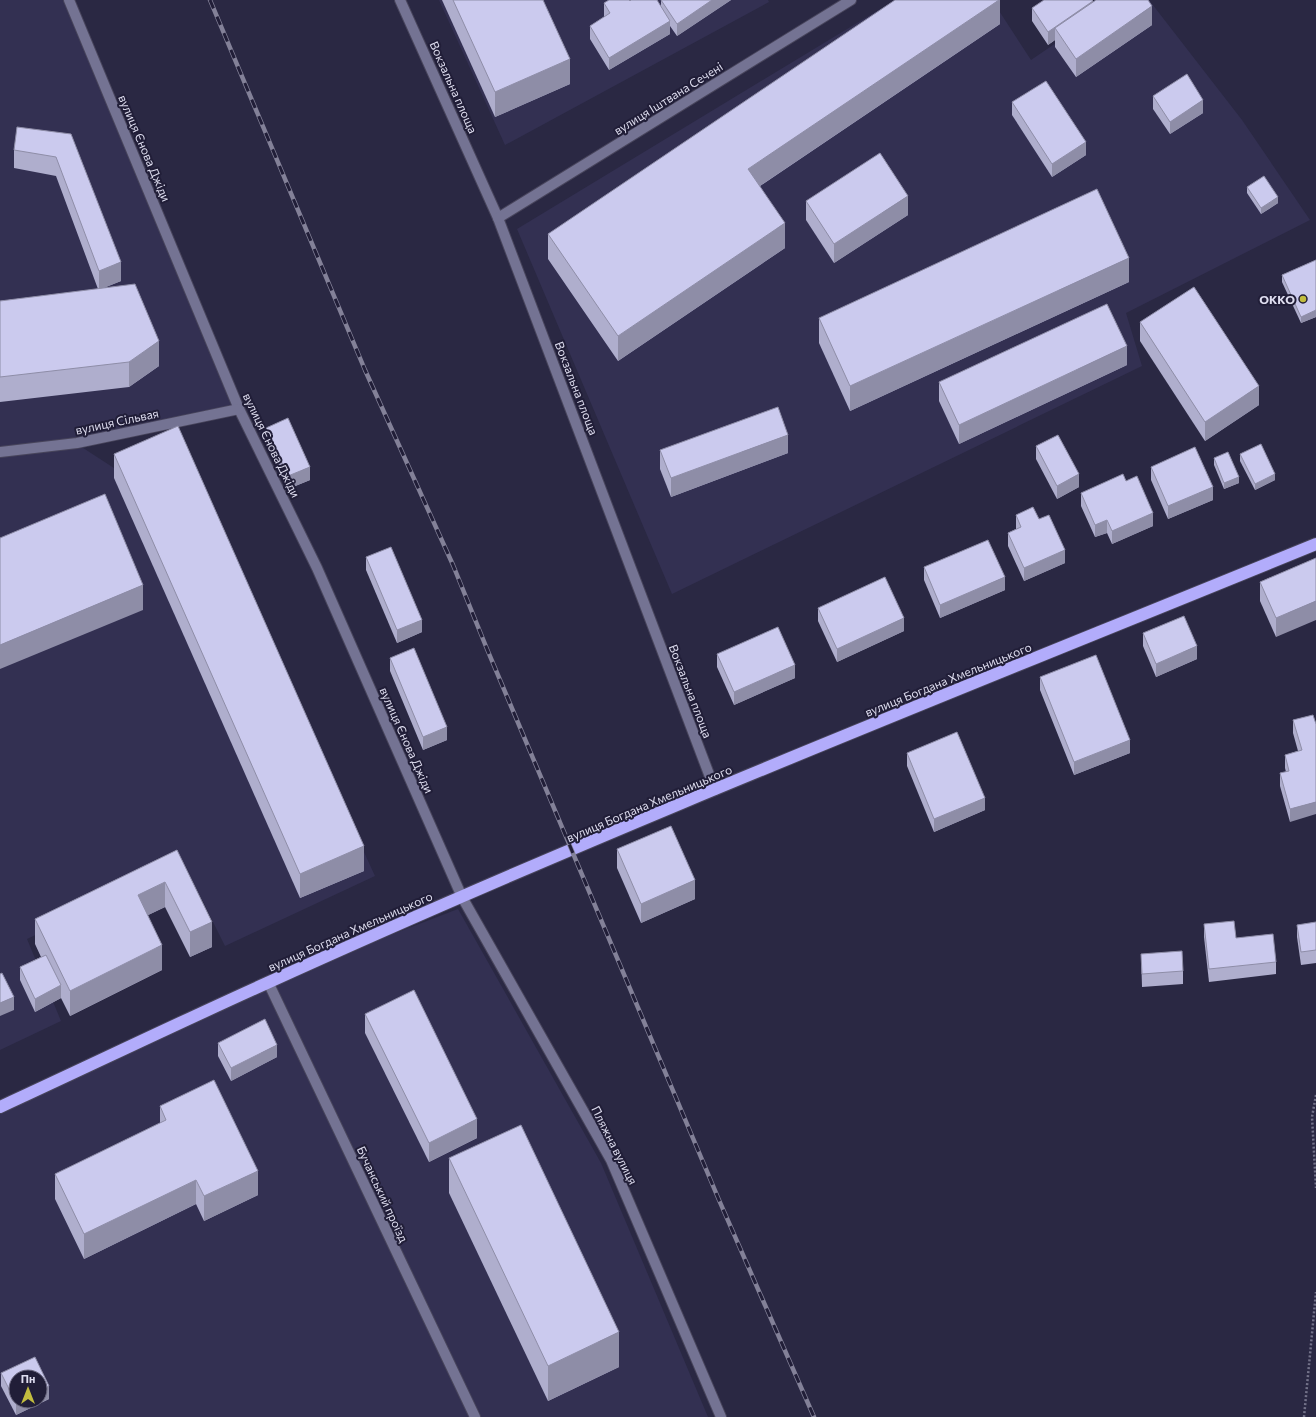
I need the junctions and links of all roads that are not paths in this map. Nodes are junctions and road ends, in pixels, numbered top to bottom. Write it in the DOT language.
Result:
graph roads {
  1 [pos="69,0"];
  2 [pos="400,0"];
  3 [pos="851,0"];
  4 [pos="498,218"];
  5 [pos="239,409"];
  6 [pos="0,452"];
  7 [pos="1316,544"];
  8 [pos="715,790"];
  9 [pos="462,897"];
  10 [pos="268,982"];
  11 [pos="0,1107"];
  12 [pos="475,1417"];
  13 [pos="721,1417"];
  1 -- 5 [label="street, вулиця Єнова Джіди"];
  2 -- 4 [label="street, Вокзальна площа"];
  3 -- 4 [label="street, вулиця Іштвана Сечені"];
  4 -- 8 [label="street, Вокзальна площа"];
  5 -- 6 [label="street, вулиця Сільвая"];
  5 -- 9 [label="street, вулиця Єнова Джіди"];
  7 -- 8 [label="highway, вулиця Богдана Хмельницького"];
  8 -- 9 [label="highway, вулиця Богдана Хмельницького"];
  9 -- 10 [label="highway, вулиця Богдана Хмельницького"];
  9 -- 13 [label="street, Пляжна вулиця"];
  10 -- 11 [label="highway, вулиця Богдана Хмельницького"];
  10 -- 12 [label="street, Бучанський проїзд"];
}
